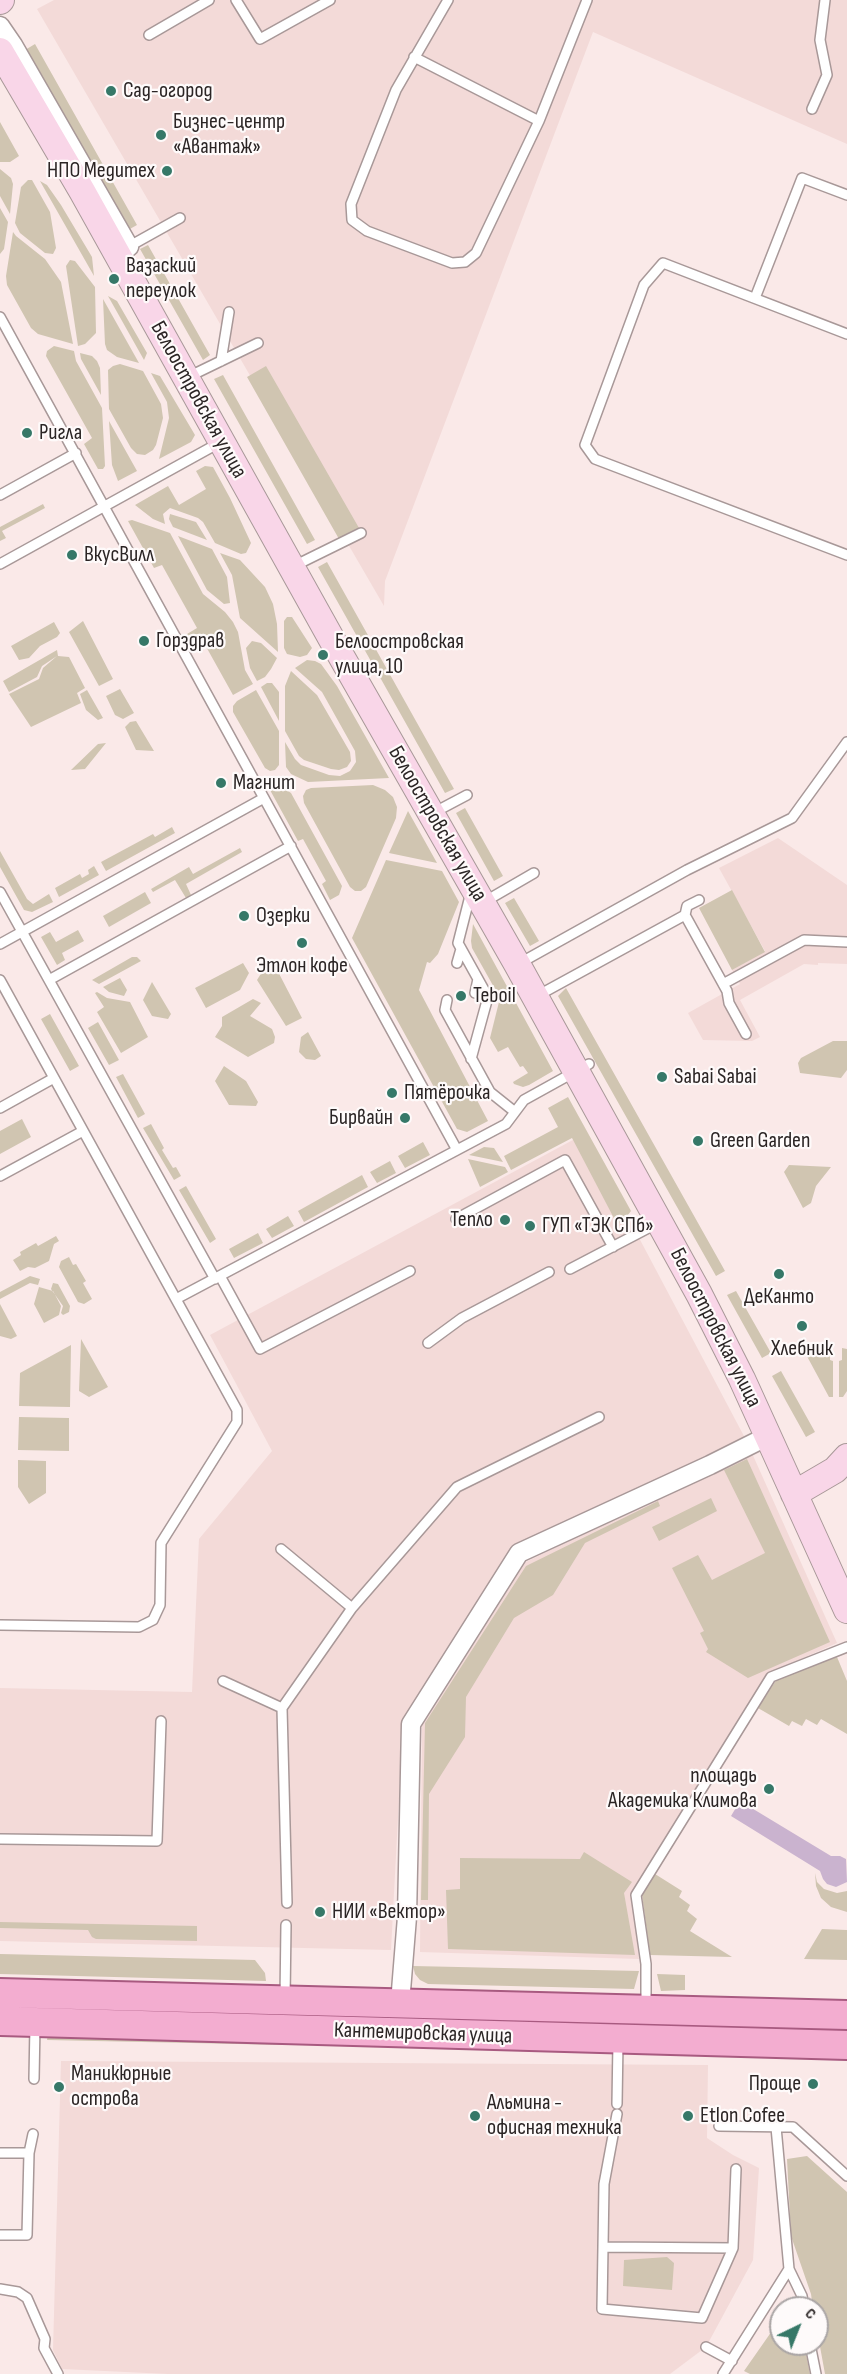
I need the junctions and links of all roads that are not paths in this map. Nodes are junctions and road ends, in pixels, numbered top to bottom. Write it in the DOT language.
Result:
graph roads {
  1 [pos="209,0"];
  2 [pos="236,0"];
  3 [pos="330,0"];
  4 [pos="448,0"];
  5 [pos="587,0"];
  6 [pos="825,0"];
  7 [pos="0,26"];
  8 [pos="149,35"];
  9 [pos="0,51"];
  10 [pos="414,57"];
  11 [pos="812,109"];
  12 [pos="539,121"];
  13 [pos="847,195"];
  14 [pos="180,218"];
  15 [pos="123,250"];
  16 [pos="755,298"];
  17 [pos="229,312"];
  18 [pos="0,317"];
  19 [pos="847,334"];
  20 [pos="258,343"];
  21 [pos="202,370"];
  22 [pos="221,441"];
  23 [pos="76,453"];
  24 [pos="0,495"];
  25 [pos="105,506"];
  26 [pos="361,533"];
  27 [pos="847,555"];
  28 [pos="0,564"];
  29 [pos="299,564"];
  30 [pos="847,742"];
  31 [pos="264,798"];
  32 [pos="291,846"];
  33 [pos="534,873"];
  34 [pos="0,892"];
  35 [pos="483,895"];
  36 [pos="699,900"];
  37 [pos="685,915"];
  38 [pos="22,932"];
  39 [pos="847,942"];
  40 [pos="0,944"];
  41 [pos="461,949"];
  42 [pos="523,961"];
  43 [pos="457,963"];
  44 [pos="0,980"];
  45 [pos="478,980"];
  46 [pos="49,981"];
  47 [pos="723,984"];
  48 [pos="475,993"];
  49 [pos="541,993"];
  50 [pos="447,1000"];
  51 [pos="465,1030"];
  52 [pos="746,1034"];
  53 [pos="462,1041"];
  54 [pos="471,1059"];
  55 [pos="583,1067"];
  56 [pos="54,1078"];
  57 [pos="0,1108"];
  58 [pos="515,1112"];
  59 [pos="83,1131"];
  60 [pos="457,1150"];
  61 [pos="0,1176"];
  62 [pos="456,1219"];
  63 [pos="660,1222"];
  64 [pos="613,1247"];
  65 [pos="570,1269"];
  66 [pos="410,1271"];
  67 [pos="549,1272"];
  68 [pos="217,1277"];
  69 [pos="176,1299"];
  70 [pos="428,1343"];
  71 [pos="599,1417"];
  72 [pos="768,1436"];
  73 [pos="847,1457"];
  74 [pos="802,1490"];
  75 [pos="281,1550"];
  76 [pos="847,1570"];
  77 [pos="352,1608"];
  78 [pos="847,1610"];
  79 [pos="0,1625"];
  80 [pos="847,1647"];
  81 [pos="224,1681"];
  82 [pos="282,1708"];
  83 [pos="161,1721"];
  84 [pos="0,1839"];
  85 [pos="286,1903"];
  86 [pos="286,1925"];
  87 [pos="0,1993"];
  88 [pos="285,2000"];
  89 [pos="400,2003"];
  90 [pos="646,2010"];
  91 [pos="847,2015"];
  92 [pos="0,2021"];
  93 [pos="36,2022"];
  94 [pos="618,2039"];
  95 [pos="847,2045"];
  96 [pos="34,2079"];
  97 [pos="617,2104"];
  98 [pos="617,2114"];
  99 [pos="719,2126"];
  100 [pos="776,2127"];
  101 [pos="33,2134"];
  102 [pos="0,2153"];
  103 [pos="29,2153"];
  104 [pos="736,2169"];
  105 [pos="847,2176"];
  106 [pos="0,2235"];
  107 [pos="603,2247"];
  108 [pos="733,2248"];
  109 [pos="789,2269"];
  110 [pos="0,2289"];
  111 [pos="802,2296"];
  112 [pos="706,2347"];
  113 [pos="812,2356"];
  114 [pos="732,2361"];
  115 [pos="58,2374"];
  116 [pos="723,2374"];
  117 [pos="816,2374"];
  1 -- 8 [label="lane"];
  2 -- 3 [label="lane"];
  4 -- 10 [label="lane"];
  5 -- 12 [label="lane"];
  6 -- 11 [label="lane"];
  7 -- 15 [label="street, Белоостровская улица"];
  9 -- 15 [label="main road, Белоостровская улица"];
  10 -- 12 [label="lane"];
  10 -- 12 [label="lane"];
  13 -- 16 [label="lane"];
  14 -- 15 [label="lane"];
  15 -- 21 [label="main road, Белоостровская улица"];
  16 -- 19 [label="lane"];
  16 -- 27 [label="lane"];
  17 -- 21 [label="lane"];
  18 -- 23 [label="lane"];
  20 -- 21 [label="lane"];
  21 -- 22 [label="main road, Белоостровская улица"];
  21 -- 29 [label="main road, Белоостровская улица"];
  22 -- 25 [label="lane"];
  22 -- 29 [label="main road, Белоостровская улица"];
  23 -- 24 [label="lane"];
  23 -- 25 [label="lane"];
  25 -- 28 [label="lane"];
  25 -- 31 [label="lane"];
  26 -- 29 [label="lane"];
  29 -- 35 [label="main road, Белоостровская улица"];
  30 -- 42 [label="lane"];
  31 -- 32 [label="lane"];
  31 -- 38 [label="lane"];
  32 -- 46 [label="lane"];
  32 -- 60 [label="lane"];
  33 -- 35 [label="lane"];
  34 -- 38 [label="lane"];
  35 -- 41 [label="lane"];
  35 -- 42 [label="main road, Белоостровская улица"];
  36 -- 37 [label="lane"];
  37 -- 47 [label="lane"];
  37 -- 49 [label="lane"];
  38 -- 40 [label="lane"];
  38 -- 46 [label="lane"];
  39 -- 47 [label="lane"];
  41 -- 43 [label="lane"];
  41 -- 45 [label="lane"];
  42 -- 49 [label="main road, Белоостровская улица"];
  44 -- 56 [label="lane"];
  45 -- 48 [label="lane"];
  45 -- 54 [label="lane"];
  46 -- 68 [label="lane"];
  47 -- 52 [label="lane"];
  49 -- 55 [label="main road, Белоостровская улица"];
  50 -- 53 [label="lane"];
  51 -- 53 [label="lane"];
  53 -- 54 [label="lane"];
  54 -- 58 [label="lane"];
  55 -- 58 [label="lane"];
  55 -- 63 [label="main road, Белоостровская улица"];
  55 -- 74 [label="main road, Белоостровская улица"];
  56 -- 57 [label="lane"];
  56 -- 59 [label="lane"];
  58 -- 60 [label="lane"];
  59 -- 61 [label="lane"];
  59 -- 69 [label="lane"];
  60 -- 68 [label="lane"];
  62 -- 64 [label="lane"];
  63 -- 64 [label="lane"];
  63 -- 72 [label="main road, Белоостровская улица"];
  64 -- 65 [label="lane"];
  66 -- 68 [label="lane"];
  67 -- 70 [label="lane"];
  68 -- 69 [label="lane"];
  69 -- 79 [label="lane"];
  71 -- 77 [label="lane"];
  72 -- 74 [label="main road, Белоостровская улица"];
  72 -- 89 [label="street"];
  73 -- 74 [label="main road"];
  74 -- 76 [label="main road, Белоостровская улица"];
  74 -- 78 [label="main road, Белоостровская улица"];
  75 -- 77 [label="lane"];
  77 -- 82 [label="lane"];
  80 -- 90 [label="lane"];
  81 -- 82 [label="lane"];
  82 -- 85 [label="lane"];
  83 -- 84 [label="lane"];
  86 -- 88 [label="lane"];
  87 -- 88 [label="main road, Кантемировская улица"];
  88 -- 89 [label="main road, Кантемировская улица"];
  89 -- 90 [label="main road, Кантемировская улица"];
  90 -- 91 [label="main road, Кантемировская улица"];
  92 -- 93 [label="main road, Кантемировская улица"];
  93 -- 94 [label="main road, Кантемировская улица"];
  93 -- 96 [label="lane"];
  94 -- 95 [label="main road, Кантемировская улица"];
  94 -- 97 [label="lane"];
  98 -- 107 [label="lane"];
  99 -- 100 [label="lane"];
  100 -- 105 [label="lane"];
  100 -- 109 [label="lane"];
  101 -- 103 [label="lane"];
  102 -- 103 [label="lane"];
  103 -- 106 [label="lane"];
  104 -- 108 [label="lane"];
  107 -- 108 [label="lane"];
  107 -- 108 [label="lane"];
  109 -- 111 [label="lane"];
  109 -- 114 [label="lane"];
  110 -- 115 [label="lane"];
  112 -- 114 [label="lane"];
  113 -- 117 [label="lane"];
  114 -- 116 [label="lane"];
}
